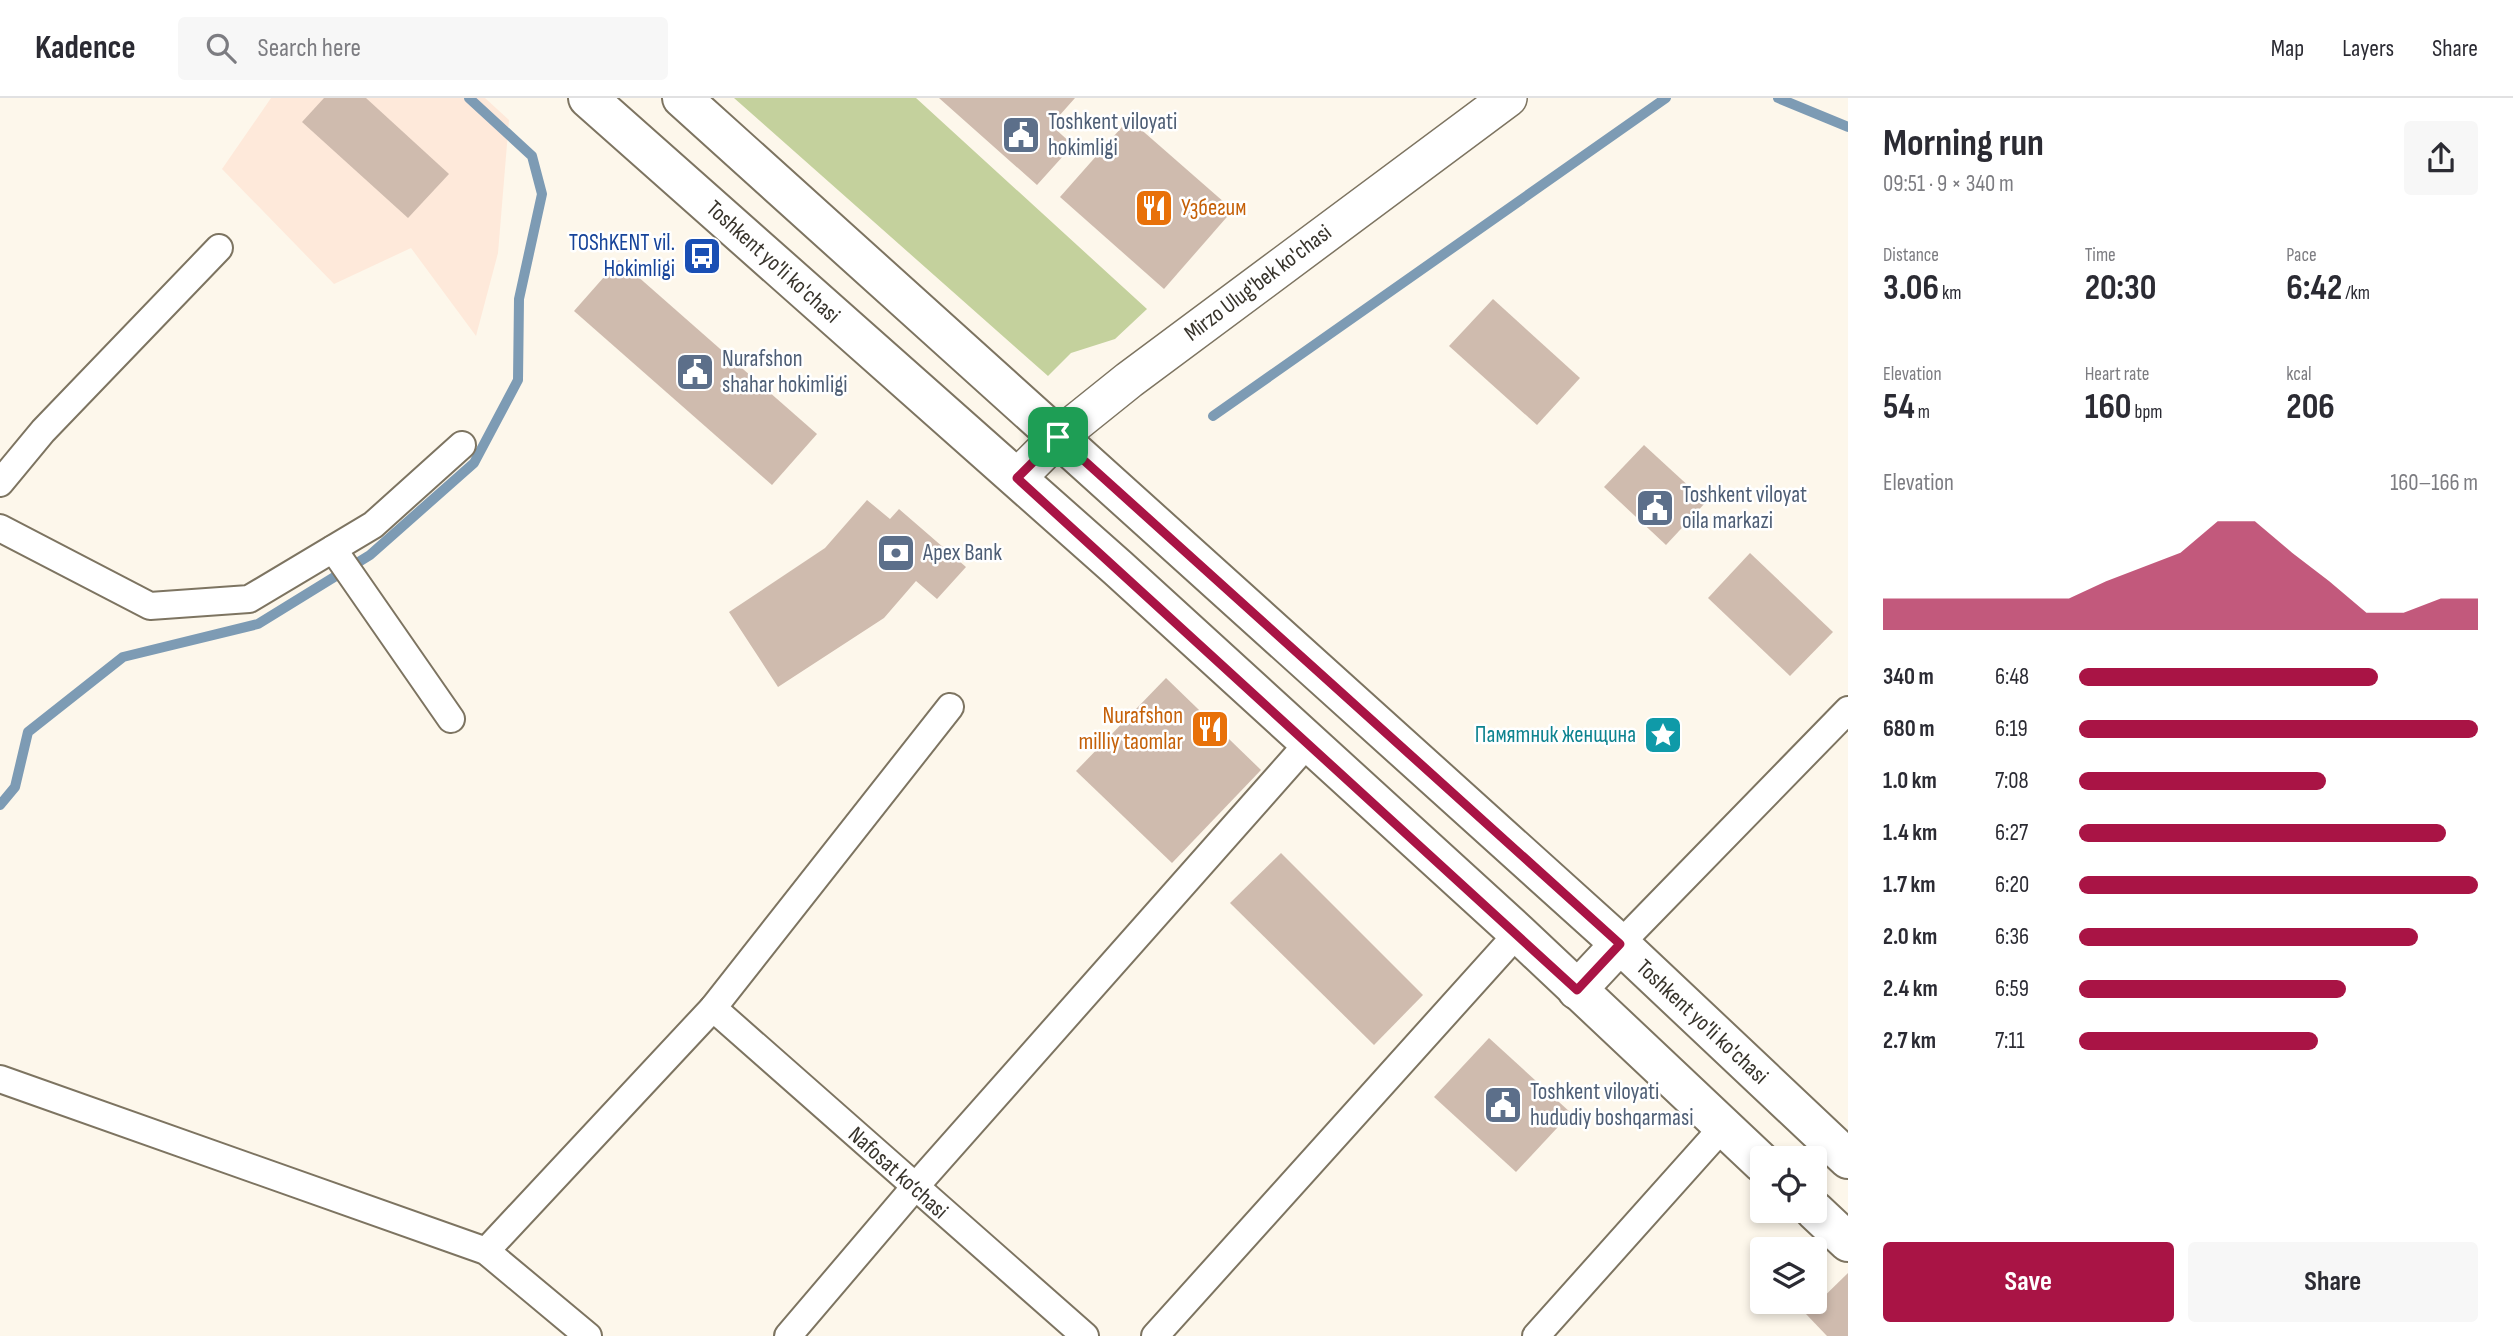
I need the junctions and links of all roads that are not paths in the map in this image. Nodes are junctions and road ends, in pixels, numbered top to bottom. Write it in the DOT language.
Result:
graph roads {
  1 [pos="588,98"];
  2 [pos="682,98"];
  3 [pos="1508,98"];
  4 [pos="219,248"];
  5 [pos="1058,437"];
  6 [pos="462,445"];
  7 [pos="1017,478"];
  8 [pos="0,483"];
  9 [pos="0,528"];
  10 [pos="336,554"];
  11 [pos="950,707"];
  12 [pos="1848,710"];
  13 [pos="451,719"];
  14 [pos="1309,742"];
  15 [pos="1518,933"];
  16 [pos="1620,944"];
  17 [pos="1577,990"];
  18 [pos="713,1008"];
  19 [pos="0,1079"];
  20 [pos="1723,1127"];
  21 [pos="1750,1152"];
  22 [pos="1848,1159"];
  23 [pos="914,1188"];
  24 [pos="1827,1222"];
  25 [pos="1848,1242"];
  26 [pos="486,1251"];
  27 [pos="588,1336"];
  28 [pos="788,1336"];
  29 [pos="1085,1336"];
  30 [pos="1155,1336"];
  31 [pos="1536,1336"];
  1 -- 7 [label="main road, Toshkent yo'li ko'chasi"];
  2 -- 5 [label="main road, Toshkent yo'li ko'chasi"];
  3 -- 5 [label="street, Mirzo Ulug'bek ko'chasi"];
  4 -- 8 [label="street"];
  5 -- 7 [label="street, Mirzo Ulug'bek ko'chasi"];
  5 -- 16 [label="main road, Toshkent yo'li ko'chasi"];
  6 -- 10 [label="street"];
  7 -- 14 [label="main road, Toshkent yo'li ko'chasi"];
  9 -- 10 [label="street"];
  10 -- 13 [label="street"];
  11 -- 18 [label="street"];
  12 -- 16 [label="street"];
  14 -- 15 [label="main road, Toshkent yo'li ko'chasi"];
  14 -- 23 [label="street"];
  15 -- 17 [label="main road, Toshkent yo'li ko'chasi"];
  15 -- 30 [label="street"];
  16 -- 17 [label="main road"];
  16 -- 22 [label="main road, Toshkent yo'li ko'chasi"];
  17 -- 20 [label="main road, Toshkent yo'li ko'chasi"];
  18 -- 23 [label="street, Nafosat ko‘chasi"];
  18 -- 26 [label="street"];
  19 -- 26 [label="street"];
  20 -- 21 [label="main road, Toshkent yo'li ko'chasi"];
  20 -- 31 [label="street"];
  23 -- 28 [label="street"];
  23 -- 29 [label="street, Nafosat ko‘chasi"];
  24 -- 25 [label="main road"];
  26 -- 27 [label="street"];
}
